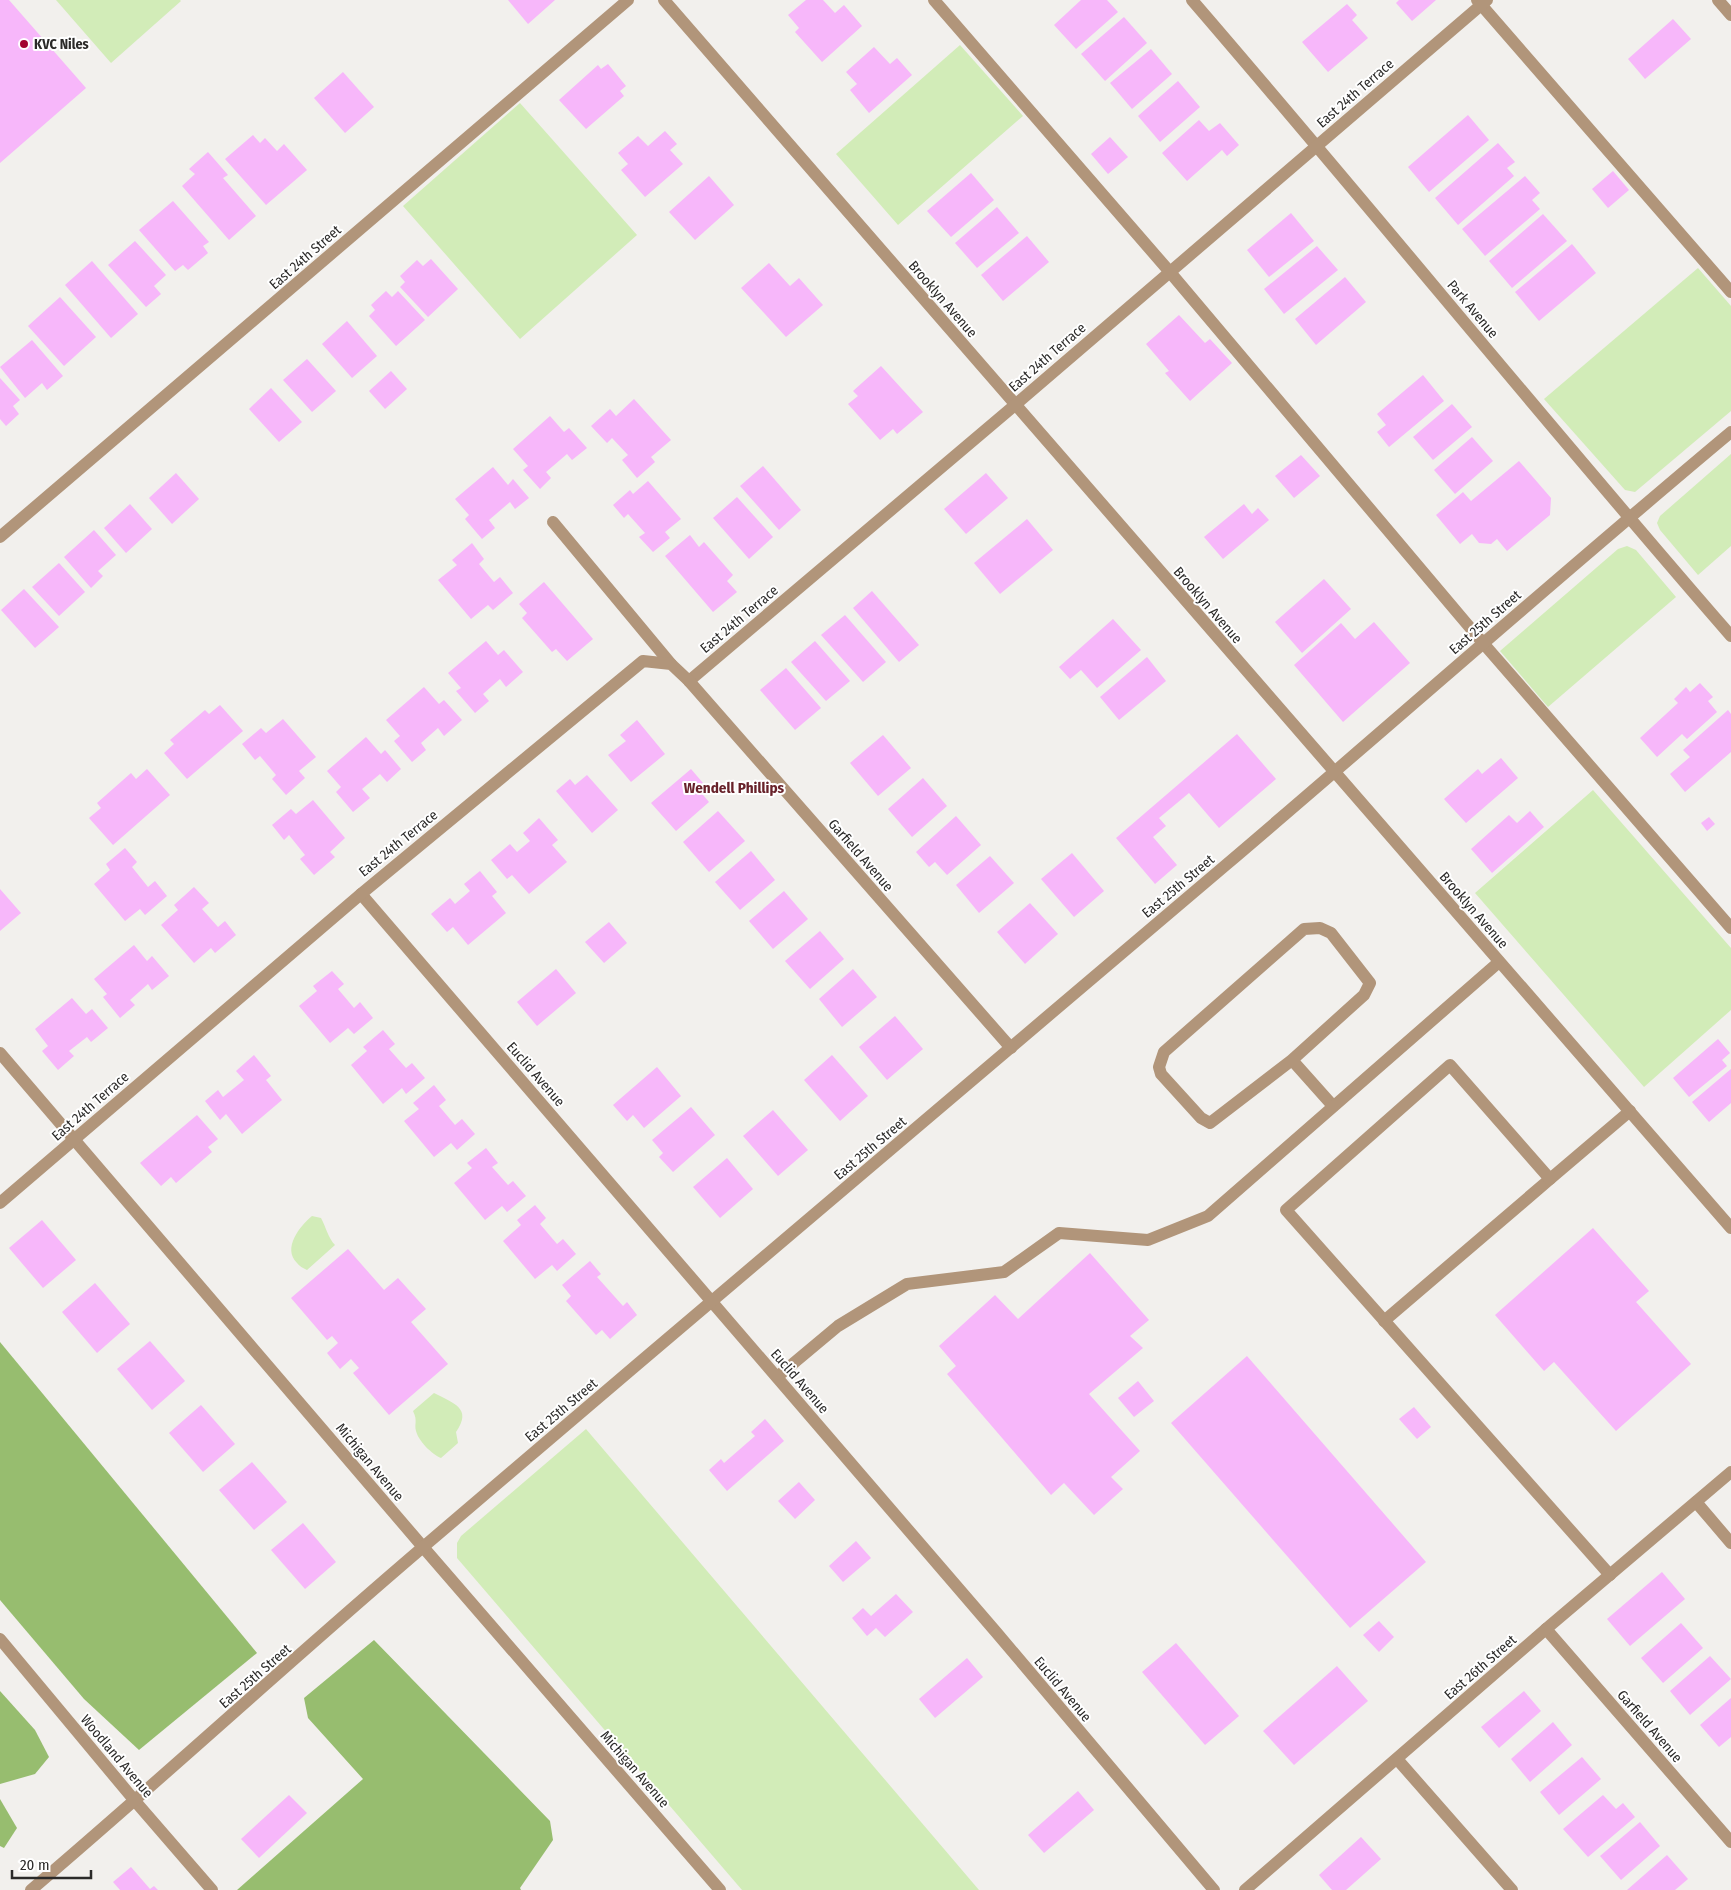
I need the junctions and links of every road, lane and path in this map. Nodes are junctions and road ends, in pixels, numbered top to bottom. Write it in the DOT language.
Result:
graph roads {
  1 [pos="628,0"];
  2 [pos="664,0"];
  3 [pos="934,0"];
  4 [pos="1192,0"];
  5 [pos="1718,0"];
  6 [pos="1482,2"];
  7 [pos="1731,15"];
  8 [pos="1317,145"];
  9 [pos="1169,271"];
  10 [pos="1731,292"];
  11 [pos="1015,405"];
  12 [pos="1731,432"];
  13 [pos="1628,518"];
  14 [pos="553,522"];
  15 [pos="0,537"];
  16 [pos="1731,636"];
  17 [pos="1483,643"];
  18 [pos="672,664"];
  19 [pos="689,681"];
  20 [pos="1333,773"];
  21 [pos="361,894"];
  22 [pos="1731,928"];
  23 [pos="1499,962"];
  24 [pos="1011,1048"];
  25 [pos="0,1053"];
  26 [pos="1292,1060"];
  27 [pos="1333,1106"];
  28 [pos="1630,1111"];
  29 [pos="74,1139"];
  30 [pos="1550,1179"];
  31 [pos="0,1203"];
  32 [pos="1731,1228"];
  33 [pos="712,1301"];
  34 [pos="1384,1321"];
  35 [pos="778,1377"];
  36 [pos="1731,1472"];
  37 [pos="1696,1502"];
  38 [pos="1731,1543"];
  39 [pos="423,1547"];
  40 [pos="1610,1575"];
  41 [pos="1546,1629"];
  42 [pos="0,1639"];
  43 [pos="1396,1759"];
  44 [pos="135,1801"];
  45 [pos="1731,1842"];
  46 [pos="1250,1889"];
  47 [pos="31,1890"];
  48 [pos="212,1890"];
  49 [pos="720,1890"];
  50 [pos="1214,1890"];
  51 [pos="1512,1890"];
  1 -- 15 [label="street, East 24th Street"];
  2 -- 11 [label="street, Brooklyn Avenue"];
  3 -- 9 [label="street"];
  4 -- 8 [label="street, Park Avenue"];
  5 -- 7 [label="street"];
  6 -- 8 [label="street, East 24th Terrace"];
  6 -- 10 [label="street"];
  8 -- 9 [label="street, East 24th Terrace"];
  8 -- 13 [label="street, Park Avenue"];
  9 -- 11 [label="street, East 24th Terrace"];
  9 -- 17 [label="street"];
  11 -- 19 [label="street, East 24th Terrace"];
  11 -- 20 [label="street, Brooklyn Avenue"];
  12 -- 13 [label="street, East 25th Street"];
  13 -- 16 [label="street, Park Avenue"];
  13 -- 17 [label="street, East 25th Street"];
  14 -- 18 [label="street"];
  17 -- 20 [label="street, East 25th Street"];
  17 -- 22 [label="street"];
  18 -- 19 [label="street"];
  18 -- 21 [label="street, East 24th Terrace"];
  19 -- 24 [label="street, Garfield Avenue"];
  20 -- 23 [label="street, Brooklyn Avenue"];
  20 -- 24 [label="street, East 25th Street"];
  21 -- 29 [label="street, East 24th Terrace"];
  21 -- 33 [label="street, Euclid Avenue"];
  23 -- 27 [label="street"];
  23 -- 28 [label="street, Brooklyn Avenue"];
  24 -- 33 [label="street, East 25th Street"];
  25 -- 29 [label="street, Michigan Avenue"];
  26 -- 26 [label="street"];
  26 -- 27 [label="street"];
  27 -- 35 [label="street"];
  28 -- 30 [label="street"];
  28 -- 32 [label="street, Brooklyn Avenue"];
  29 -- 31 [label="street, East 24th Terrace"];
  29 -- 39 [label="street, Michigan Avenue"];
  30 -- 34 [label="street"];
  30 -- 34 [label="street"];
  33 -- 35 [label="street, Euclid Avenue"];
  33 -- 39 [label="street, East 25th Street"];
  34 -- 40 [label="street"];
  35 -- 50 [label="street, Euclid Avenue"];
  36 -- 37 [label="street, East 26th Street"];
  37 -- 38 [label="street"];
  37 -- 40 [label="street, East 26th Street"];
  39 -- 44 [label="street, East 25th Street"];
  39 -- 49 [label="street, Michigan Avenue"];
  40 -- 41 [label="street, East 26th Street"];
  41 -- 43 [label="street, East 26th Street"];
  41 -- 45 [label="street, Garfield Avenue"];
  42 -- 44 [label="street, Woodland Avenue"];
  43 -- 46 [label="street, East 26th Street"];
  43 -- 51 [label="street"];
  44 -- 47 [label="street, East 25th Street"];
  44 -- 48 [label="street, Woodland Avenue"];
}
